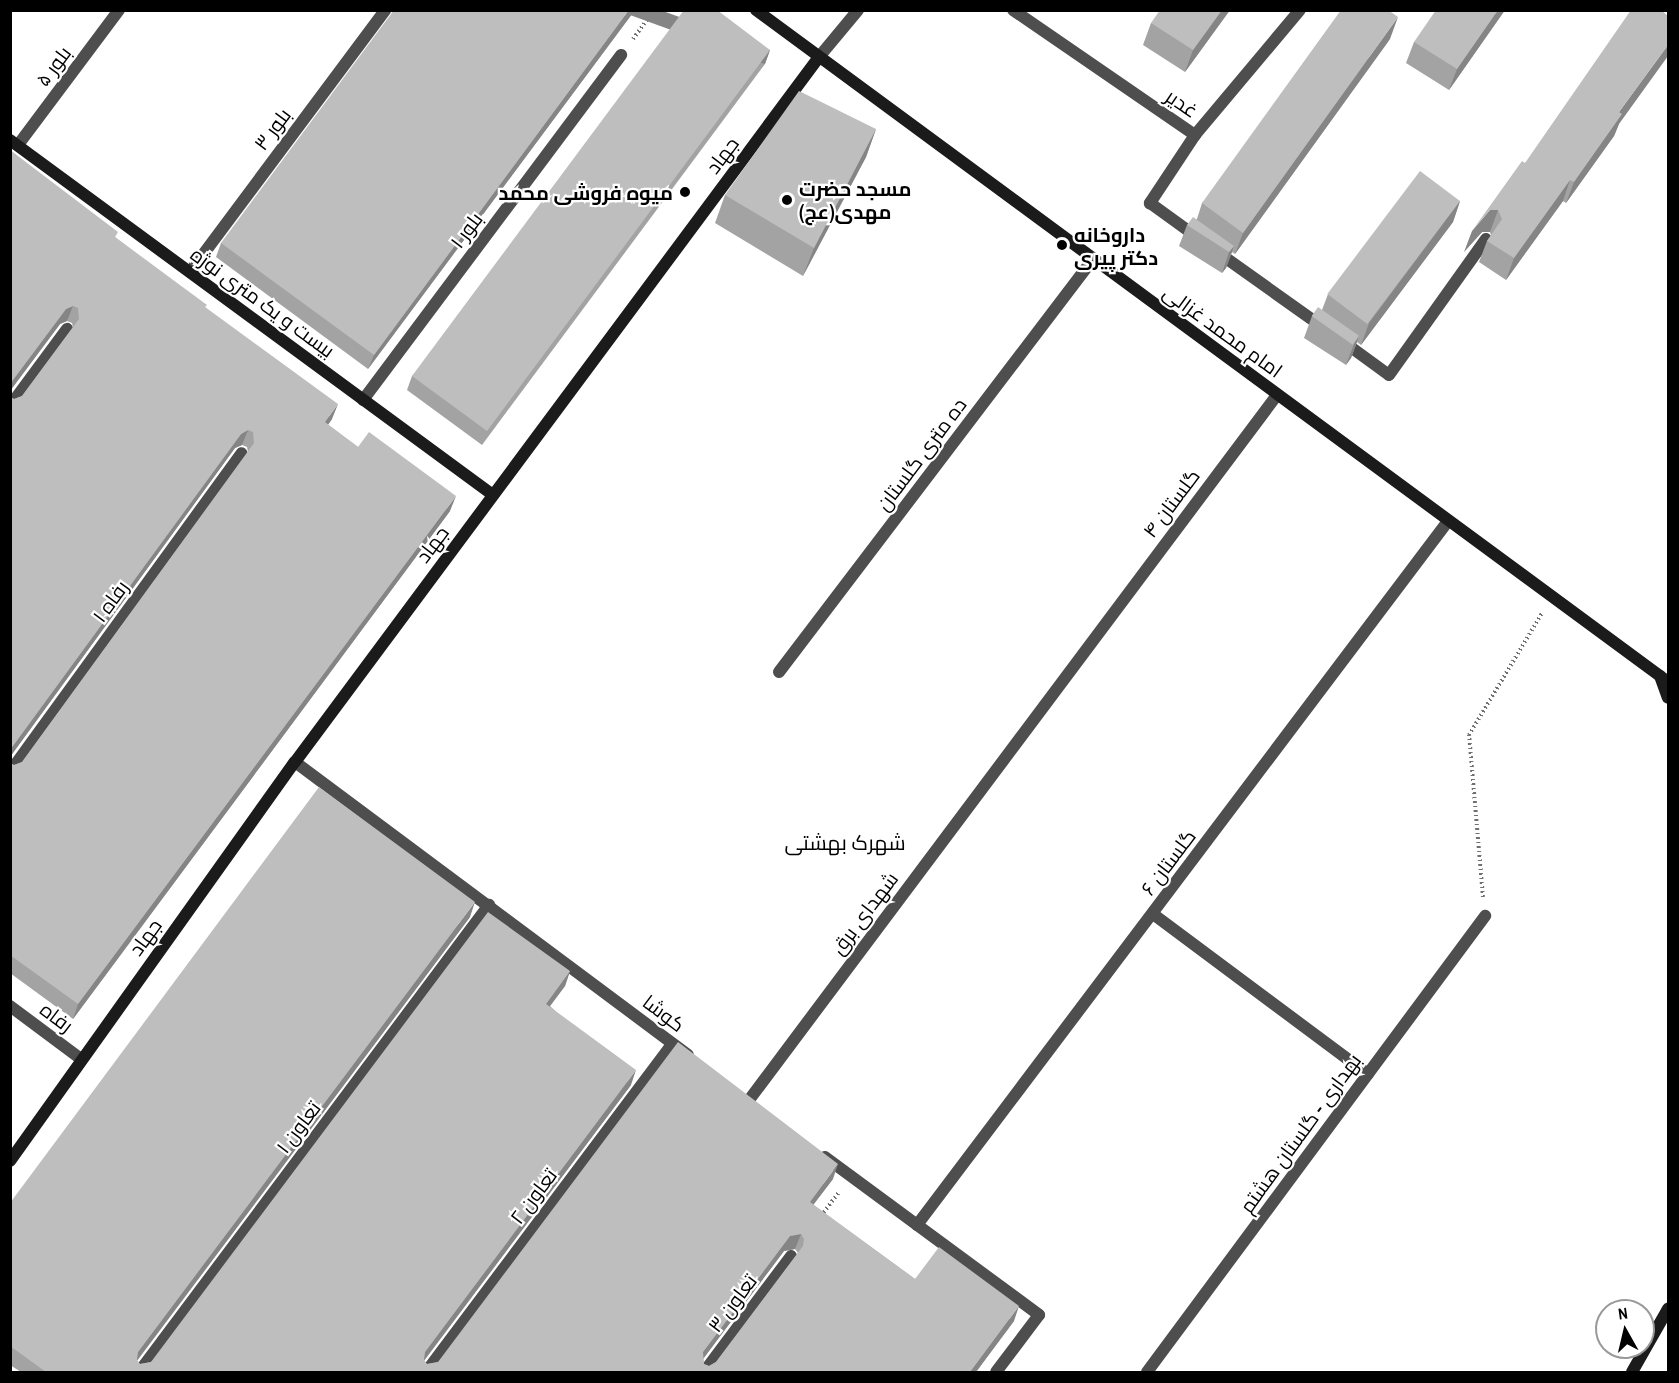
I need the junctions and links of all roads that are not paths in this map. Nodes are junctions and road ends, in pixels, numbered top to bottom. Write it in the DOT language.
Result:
graph roads {
  1 [pos="119,10"];
  2 [pos="385,10"];
  3 [pos="756,10"];
  4 [pos="858,10"];
  5 [pos="1012,10"];
  6 [pos="1300,10"];
  7 [pos="621,55"];
  8 [pos="819,57"];
  9 [pos="1195,135"];
  10 [pos="14,142"];
  11 [pos="1486,239"];
  12 [pos="1093,259"];
  13 [pos="190,272"];
  14 [pos="67,329"];
  15 [pos="1277,395"];
  16 [pos="363,400"];
  17 [pos="10,406"];
  18 [pos="242,453"];
  19 [pos="493,495"];
  20 [pos="1448,521"];
  21 [pos="1097,634"];
  22 [pos="779,672"];
  23 [pos="1665,677"];
  24 [pos="1668,698"];
  25 [pos="295,762"];
  26 [pos="10,772"];
  27 [pos="489,905"];
  28 [pos="1153,914"];
  29 [pos="1485,916"];
  30 [pos="10,1006"];
  31 [pos="672,1044"];
  32 [pos="81,1059"];
  33 [pos="701,1065"];
  34 [pos="1368,1074"];
  35 [pos="749,1100"];
  36 [pos="814,1149"];
  37 [pos="10,1161"];
  38 [pos="917,1225"];
  39 [pos="791,1256"];
  40 [pos="1668,1309"];
  41 [pos="139,1372"];
  42 [pos="426,1372"];
  43 [pos="704,1372"];
  44 [pos="996,1372"];
  45 [pos="1147,1372"];
  46 [pos="1632,1372"];
  1 -- 10 [label="street, بلور ۵"];
  2 -- 13 [label="street, بلور ۳"];
  3 -- 8 [label="street, امام محمد غزالی"];
  4 -- 8 [label="street"];
  5 -- 9 [label="street, غدیر"];
  6 -- 9 [label="street, غدیر"];
  7 -- 16 [label="street, بلور ۱"];
  8 -- 12 [label="street, امام محمد غزالی"];
  8 -- 19 [label="street, جهاد"];
  9 -- 11 [label="street"];
  10 -- 13 [label="street, بیست و یک متری نوژه"];
  12 -- 15 [label="street, امام محمد غزالی"];
  12 -- 22 [label="street, ده متری گلستان"];
  13 -- 16 [label="street, بیست و یک متری نوژه"];
  14 -- 17 [label="street"];
  15 -- 20 [label="street, امام محمد غزالی"];
  15 -- 21 [label="street, گلستان ۴"];
  16 -- 19 [label="street, بیست و یک متری نوژه"];
  18 -- 26 [label="street, رفاه ۱"];
  19 -- 25 [label="street, جهاد"];
  20 -- 23 [label="street, امام محمد غزالی"];
  20 -- 28 [label="street, گلستان ۶"];
  21 -- 35 [label="street, شهدای برق"];
  23 -- 24 [label="street"];
  25 -- 27 [label="street, کوشا"];
  25 -- 32 [label="street, جهاد"];
  27 -- 31 [label="street, کوشا"];
  27 -- 41 [label="street, تعاون ۱"];
  28 -- 34 [label="street"];
  28 -- 38 [label="street, گلستان ۶"];
  29 -- 34 [label="street, بهداری - گلستان هشتم"];
  30 -- 32 [label="street, رفاه"];
  31 -- 33 [label="street, کوشا"];
  31 -- 42 [label="street, تعاون ۲"];
  32 -- 37 [label="street, جهاد"];
  34 -- 45 [label="street, بهداری - گلستان هشتم"];
  36 -- 38 [label="street"];
  38 -- 44 [label="street"];
  39 -- 43 [label="street, تعاون ۳"];
  40 -- 46 [label="street"];
}
